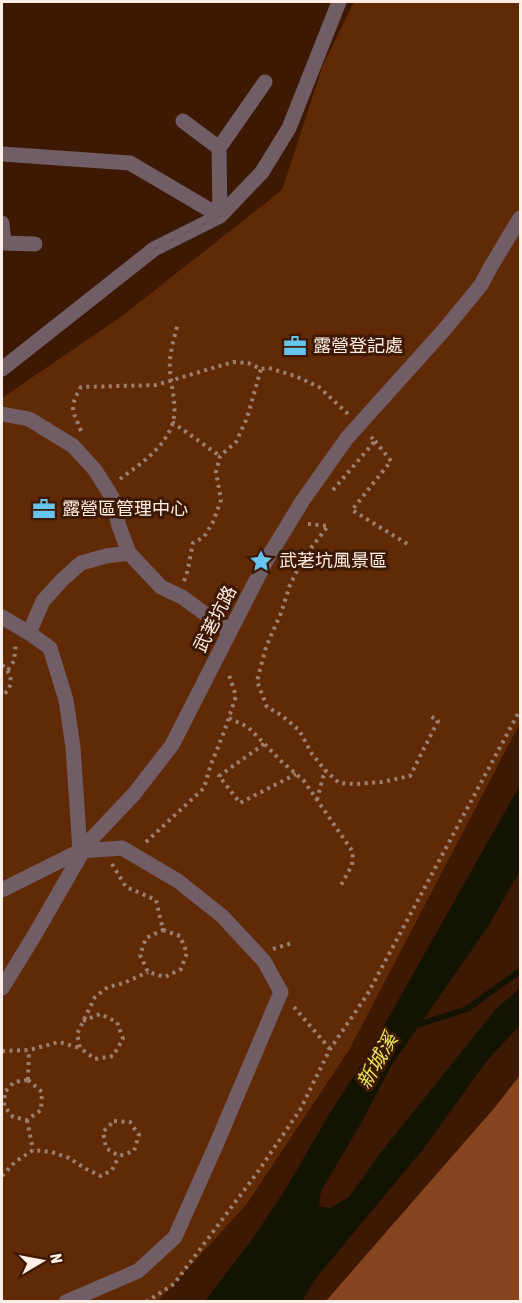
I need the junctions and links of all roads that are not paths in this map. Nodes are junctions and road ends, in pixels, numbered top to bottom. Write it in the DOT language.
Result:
graph roads {
  1 [pos="339,2"];
  2 [pos="265,82"];
  3 [pos="183,121"];
  4 [pos="219,148"];
  5 [pos="2,154"];
  6 [pos="220,216"];
  7 [pos="520,218"];
  8 [pos="2,223"];
  9 [pos="35,244"];
  10 [pos="2,369"];
  11 [pos="2,414"];
  12 [pos="129,553"];
  13 [pos="2,617"];
  14 [pos="230,632"];
  15 [pos="29,633"];
  16 [pos="80,851"];
  17 [pos="2,890"];
  18 [pos="2,988"];
  19 [pos="66,1302"];
  1 -- 6 [label="street"];
  2 -- 4 [label="street"];
  3 -- 4 [label="street"];
  4 -- 6 [label="street"];
  5 -- 6 [label="street"];
  6 -- 10 [label="street"];
  7 -- 14 [label="street, 武荖坑路"];
  8 -- 9 [label="street"];
  11 -- 12 [label="street"];
  12 -- 14 [label="street"];
  12 -- 15 [label="street"];
  13 -- 15 [label="street"];
  14 -- 16 [label="street, 武荖坑路"];
  15 -- 16 [label="street"];
  16 -- 17 [label="street, 武荖坑路"];
  16 -- 18 [label="street"];
  16 -- 19 [label="street"];
}
